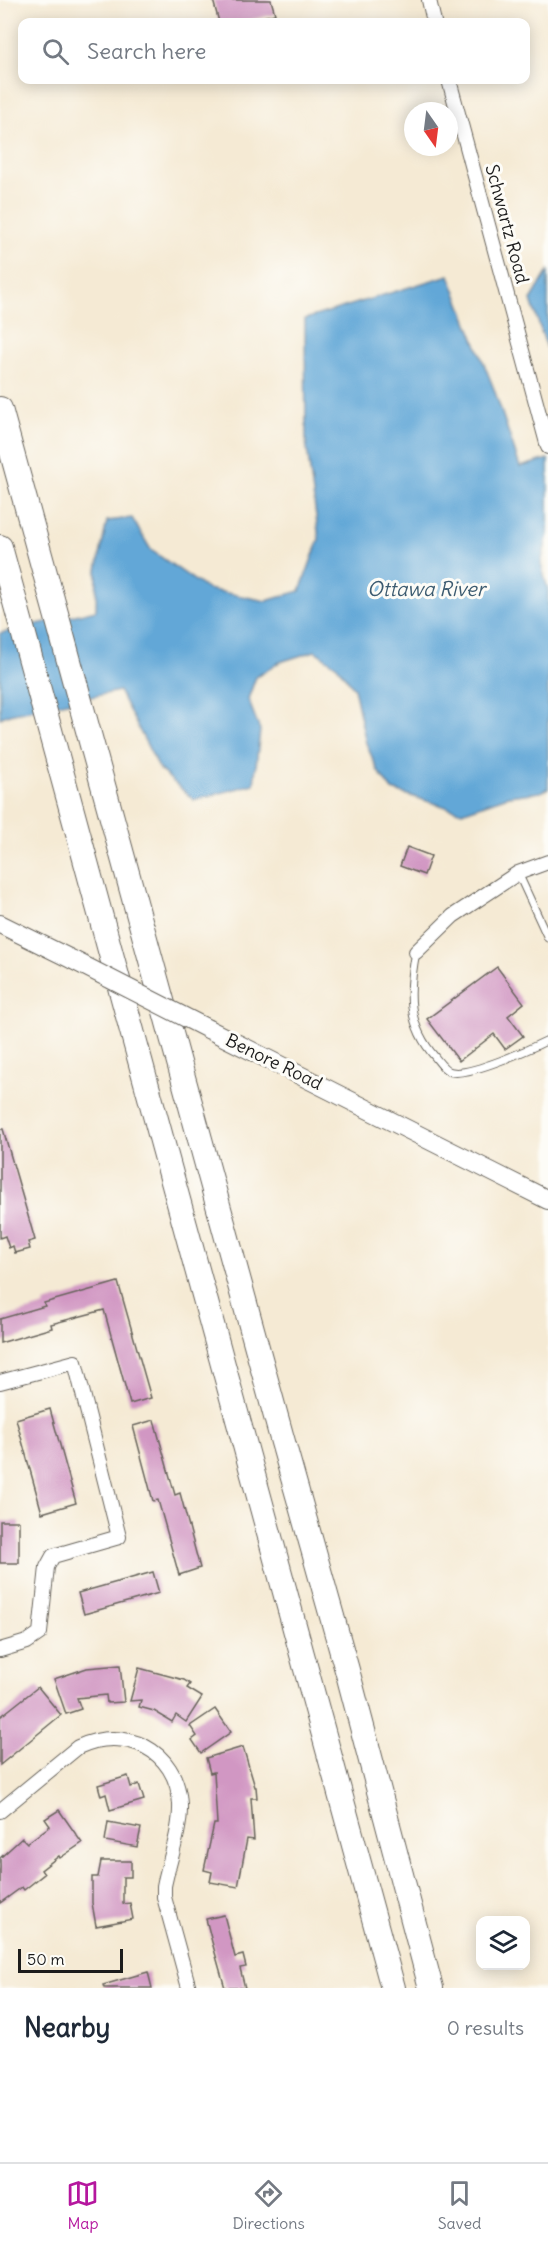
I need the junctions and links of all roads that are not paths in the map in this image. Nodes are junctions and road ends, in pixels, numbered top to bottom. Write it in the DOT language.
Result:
graph roads {
  1 [pos="429,0"];
  2 [pos="434,18"];
  3 [pos="450,84"];
  4 [pos="0,409"];
  5 [pos="546,441"];
  6 [pos="0,547"];
  7 [pos="548,862"];
  8 [pos="518,873"];
  9 [pos="0,924"];
  10 [pos="548,938"];
  11 [pos="416,952"];
  12 [pos="548,1040"];
  13 [pos="548,1200"];
  14 [pos="0,1382"];
  15 [pos="0,1650"];
  16 [pos="0,1811"];
  17 [pos="189,1988"];
  18 [pos="393,1988"];
  19 [pos="433,1988"];
  1 -- 2 [label="street"];
  3 -- 5 [label="street, Schwartz Road"];
  4 -- 19 [label="highway"];
  6 -- 18 [label="highway"];
  7 -- 8 [label="street"];
  8 -- 10 [label="lane"];
  8 -- 11 [label="street"];
  9 -- 13 [label="main road, Benore Road, bridge"];
  11 -- 12 [label="lane"];
  14 -- 15 [label="street"];
  16 -- 17 [label="street"];
}
